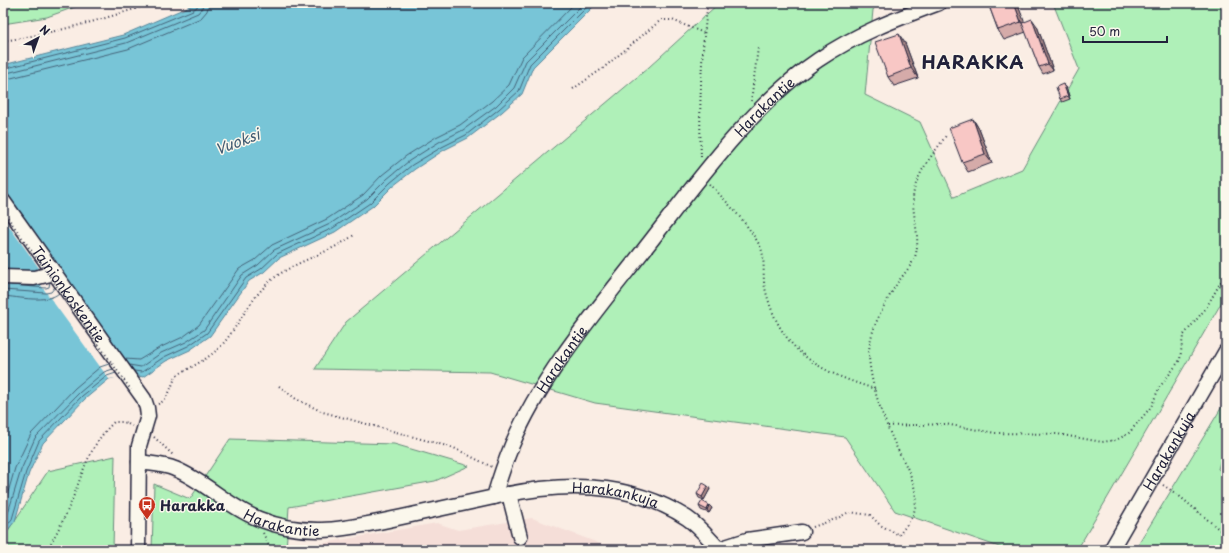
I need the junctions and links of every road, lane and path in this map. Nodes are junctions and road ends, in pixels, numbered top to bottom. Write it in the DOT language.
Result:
graph roads {
  1 [pos="7,3"];
  2 [pos="152,3"];
  3 [pos="709,3"];
  4 [pos="939,3"];
  5 [pos="3,26"];
  6 [pos="704,33"];
  7 [pos="3,41"];
  8 [pos="758,48"];
  9 [pos="573,89"];
  10 [pos="751,103"];
  11 [pos="947,134"];
  12 [pos="702,176"];
  13 [pos="3,201"];
  14 [pos="3,211"];
  15 [pos="354,235"];
  16 [pos="55,273"];
  17 [pos="1226,273"];
  18 [pos="3,277"];
  19 [pos="1226,351"];
  20 [pos="279,386"];
  21 [pos="134,388"];
  22 [pos="875,389"];
  23 [pos="147,408"];
  24 [pos="888,426"];
  25 [pos="138,429"];
  26 [pos="177,459"];
  27 [pos="139,462"];
  28 [pos="502,473"];
  29 [pos="1153,479"];
  30 [pos="509,494"];
  31 [pos="494,497"];
  32 [pos="802,532"];
  33 [pos="1226,535"];
  34 [pos="520,537"];
  35 [pos="47,550"];
  36 [pos="138,550"];
  37 [pos="720,550"];
  38 [pos="1111,550"];
  1 -- 5 [label="path"];
  2 -- 7 [label="path"];
  3 -- 6 [label="path"];
  4 -- 12 [label="street, Harakantie"];
  6 -- 9 [label="path"];
  6 -- 12 [label="path"];
  8 -- 10 [label="path"];
  11 -- 22 [label="path"];
  12 -- 22 [label="path"];
  12 -- 28 [label="street, Harakantie"];
  13 -- 16 [label="street, Tainionkoskentie"];
  14 -- 21 [label="path, bridge"];
  15 -- 23 [label="path"];
  16 -- 18 [label="street"];
  16 -- 21 [label="street, Tainionkoskentie"];
  17 -- 24 [label="path"];
  19 -- 29 [label="street, Harakankuja"];
  20 -- 28 [label="path"];
  21 -- 23 [label="street, Tainionkoskentie"];
  22 -- 24 [label="path"];
  23 -- 25 [label="street"];
  24 -- 32 [label="path"];
  25 -- 26 [label="path"];
  25 -- 27 [label="street"];
  25 -- 35 [label="path"];
  27 -- 31 [label="street, Harakantie"];
  27 -- 36 [label="street"];
  28 -- 31 [label="street, Harakantie"];
  29 -- 33 [label="path"];
  29 -- 38 [label="street, Harakankuja"];
  30 -- 31 [label="street, Harakankuja"];
  30 -- 34 [label="street"];
  30 -- 37 [label="street, Harakankuja"];
  32 -- 37 [label="street"];
}
